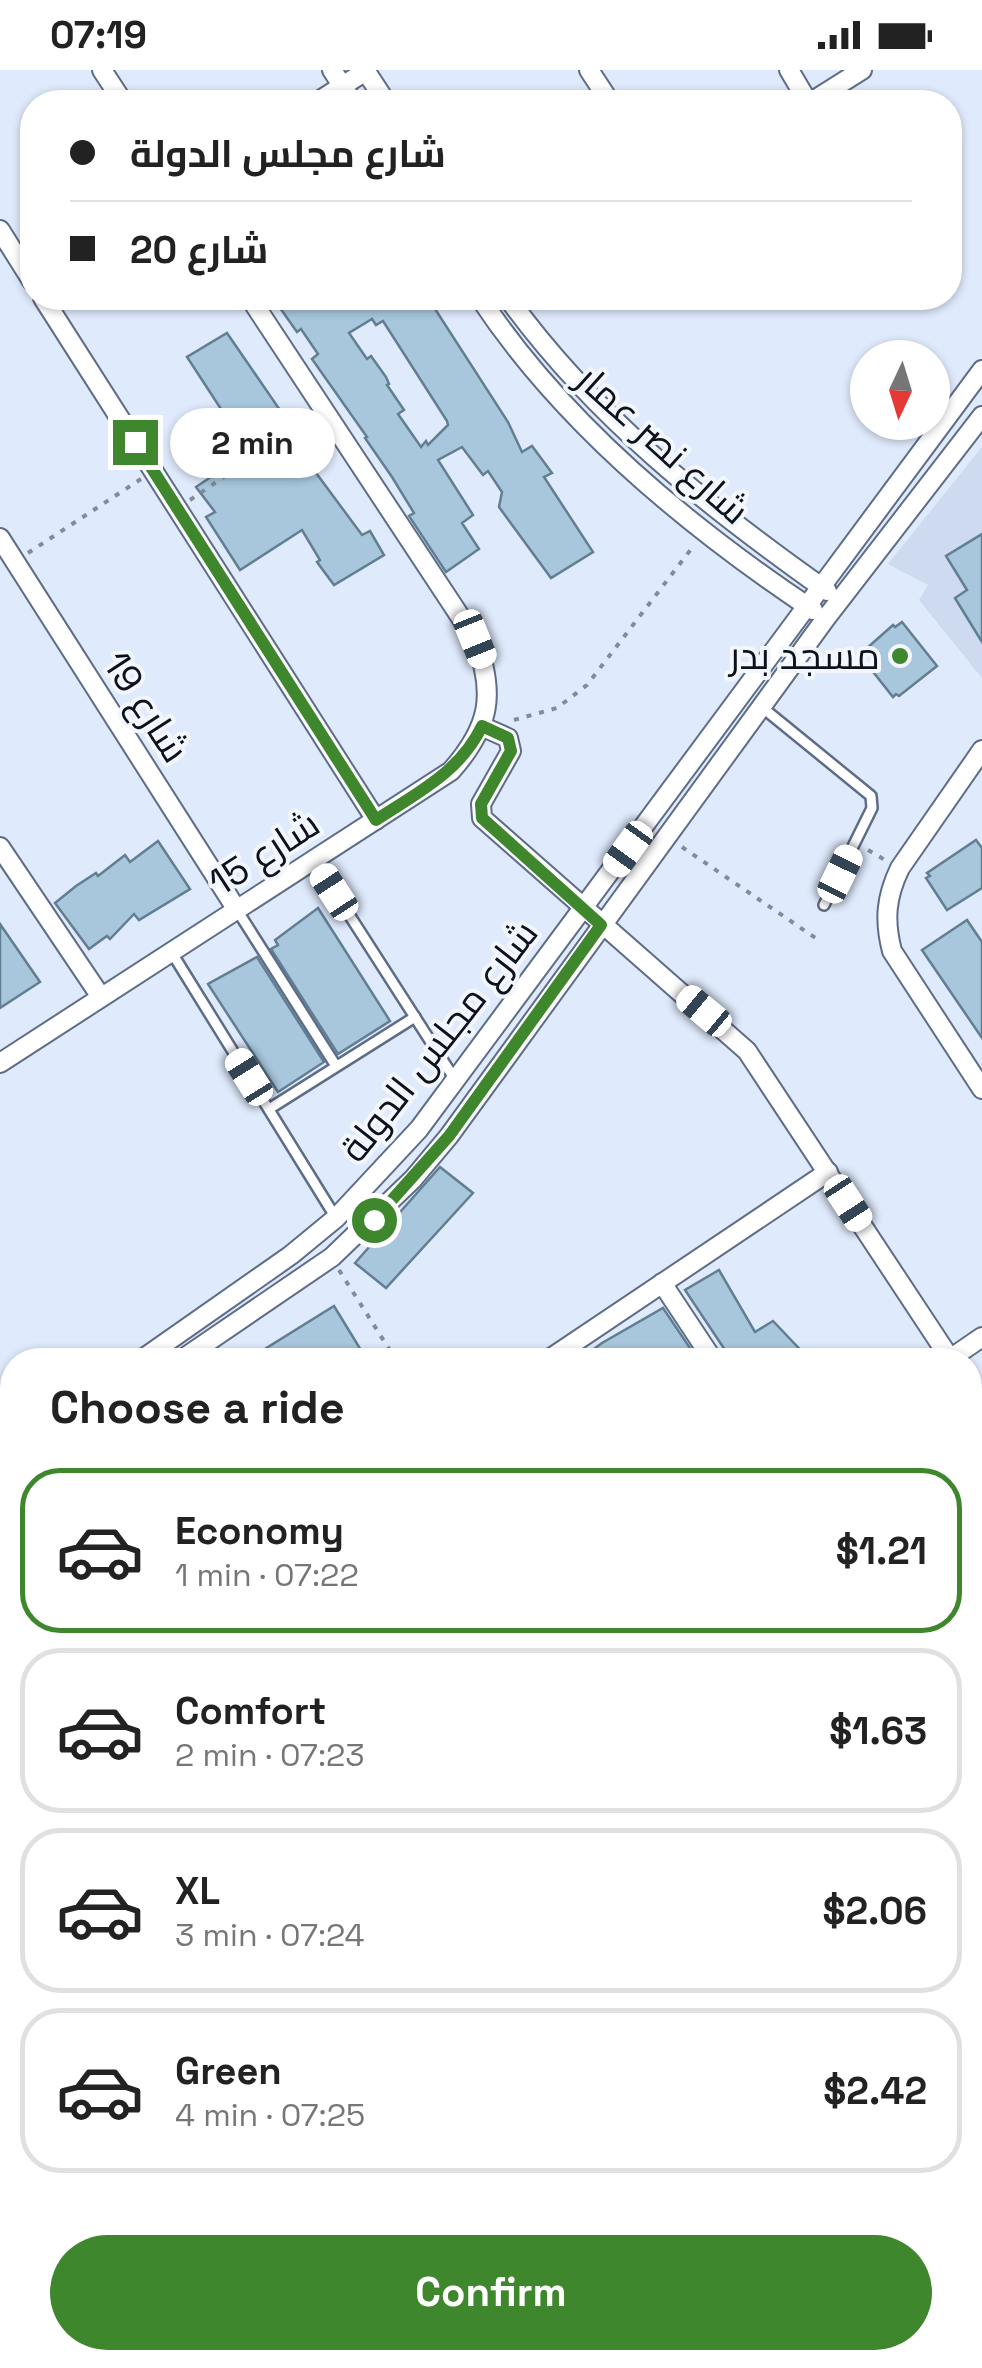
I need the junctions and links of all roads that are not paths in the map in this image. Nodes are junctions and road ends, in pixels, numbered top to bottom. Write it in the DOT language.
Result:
graph roads {
  1 [pos="366,70"];
  2 [pos="862,70"];
  3 [pos="337,78"];
  4 [pos="830,90"];
  5 [pos="3,241"];
  6 [pos="20,264"];
  7 [pos="51,310"];
  8 [pos="258,310"];
  9 [pos="489,310"];
  10 [pos="518,310"];
  11 [pos="982,370"];
  12 [pos="982,416"];
  13 [pos="0,538"];
  14 [pos="820,587"];
  15 [pos="839,600"];
  16 [pos="807,606"];
  17 [pos="826,618"];
  18 [pos="763,708"];
  19 [pos="483,723"];
  20 [pos="981,752"];
  21 [pos="376,820"];
  22 [pos="0,847"];
  23 [pos="314,860"];
  24 [pos="824,905"];
  25 [pos="237,910"];
  26 [pos="582,910"];
  27 [pos="601,925"];
  28 [pos="171,952"];
  29 [pos="101,997"];
  30 [pos="415,1018"];
  31 [pos="0,1063"];
  32 [pos="336,1066"];
  33 [pos="456,1081"];
  34 [pos="982,1089"];
  35 [pos="269,1108"];
  36 [pos="828,1172"];
  37 [pos="336,1218"];
  38 [pos="662,1283"];
  39 [pos="159,1348"];
  40 [pos="199,1348"];
  41 [pos="566,1348"];
  42 [pos="705,1348"];
  43 [pos="944,1348"];
  1 -- 3 [label="street"];
  2 -- 4 [label="street"];
  5 -- 6 [label="street"];
  7 -- 21 [label="street"];
  8 -- 19 [label="street"];
  9 -- 16 [label="street, شارع نصر عمار"];
  10 -- 14 [label="street, شارع نصر عمار"];
  11 -- 14 [label="street, شارع مجلس الدولة"];
  12 -- 15 [label="street, شارع مجلس الدولة"];
  13 -- 25 [label="street, شارع 19"];
  14 -- 15 [label="street, شارع نصر عمار"];
  14 -- 16 [label="street, شارع مجلس الدولة"];
  15 -- 17 [label="street, شارع مجلس الدولة"];
  16 -- 17 [label="street, شارع نصر عمار"];
  16 -- 26 [label="street, شارع مجلس الدولة"];
  17 -- 18 [label="street, شارع مجلس الدولة"];
  18 -- 24 [label="lane"];
  18 -- 27 [label="street, شارع مجلس الدولة"];
  19 -- 21 [label="street, شارع 15"];
  19 -- 26 [label="street"];
  20 -- 34 [label="street"];
  21 -- 23 [label="street, شارع 15"];
  22 -- 29 [label="street"];
  23 -- 25 [label="street, شارع 15"];
  23 -- 30 [label="lane"];
  25 -- 28 [label="street, شارع 15"];
  25 -- 32 [label="lane"];
  26 -- 27 [label="street"];
  26 -- 33 [label="street, شارع مجلس الدولة"];
  27 -- 36 [label="street"];
  27 -- 40 [label="street, شارع مجلس الدولة"];
  28 -- 29 [label="street, شارع 15"];
  28 -- 35 [label="lane"];
  29 -- 31 [label="street, شارع 15"];
  30 -- 32 [label="lane"];
  30 -- 33 [label="lane"];
  32 -- 35 [label="lane"];
  33 -- 37 [label="street, شارع مجلس الدولة"];
  35 -- 37 [label="lane"];
  36 -- 38 [label="street"];
  36 -- 43 [label="street"];
  37 -- 39 [label="street, شارع مجلس الدولة"];
  38 -- 41 [label="street"];
  38 -- 42 [label="street"];
}
